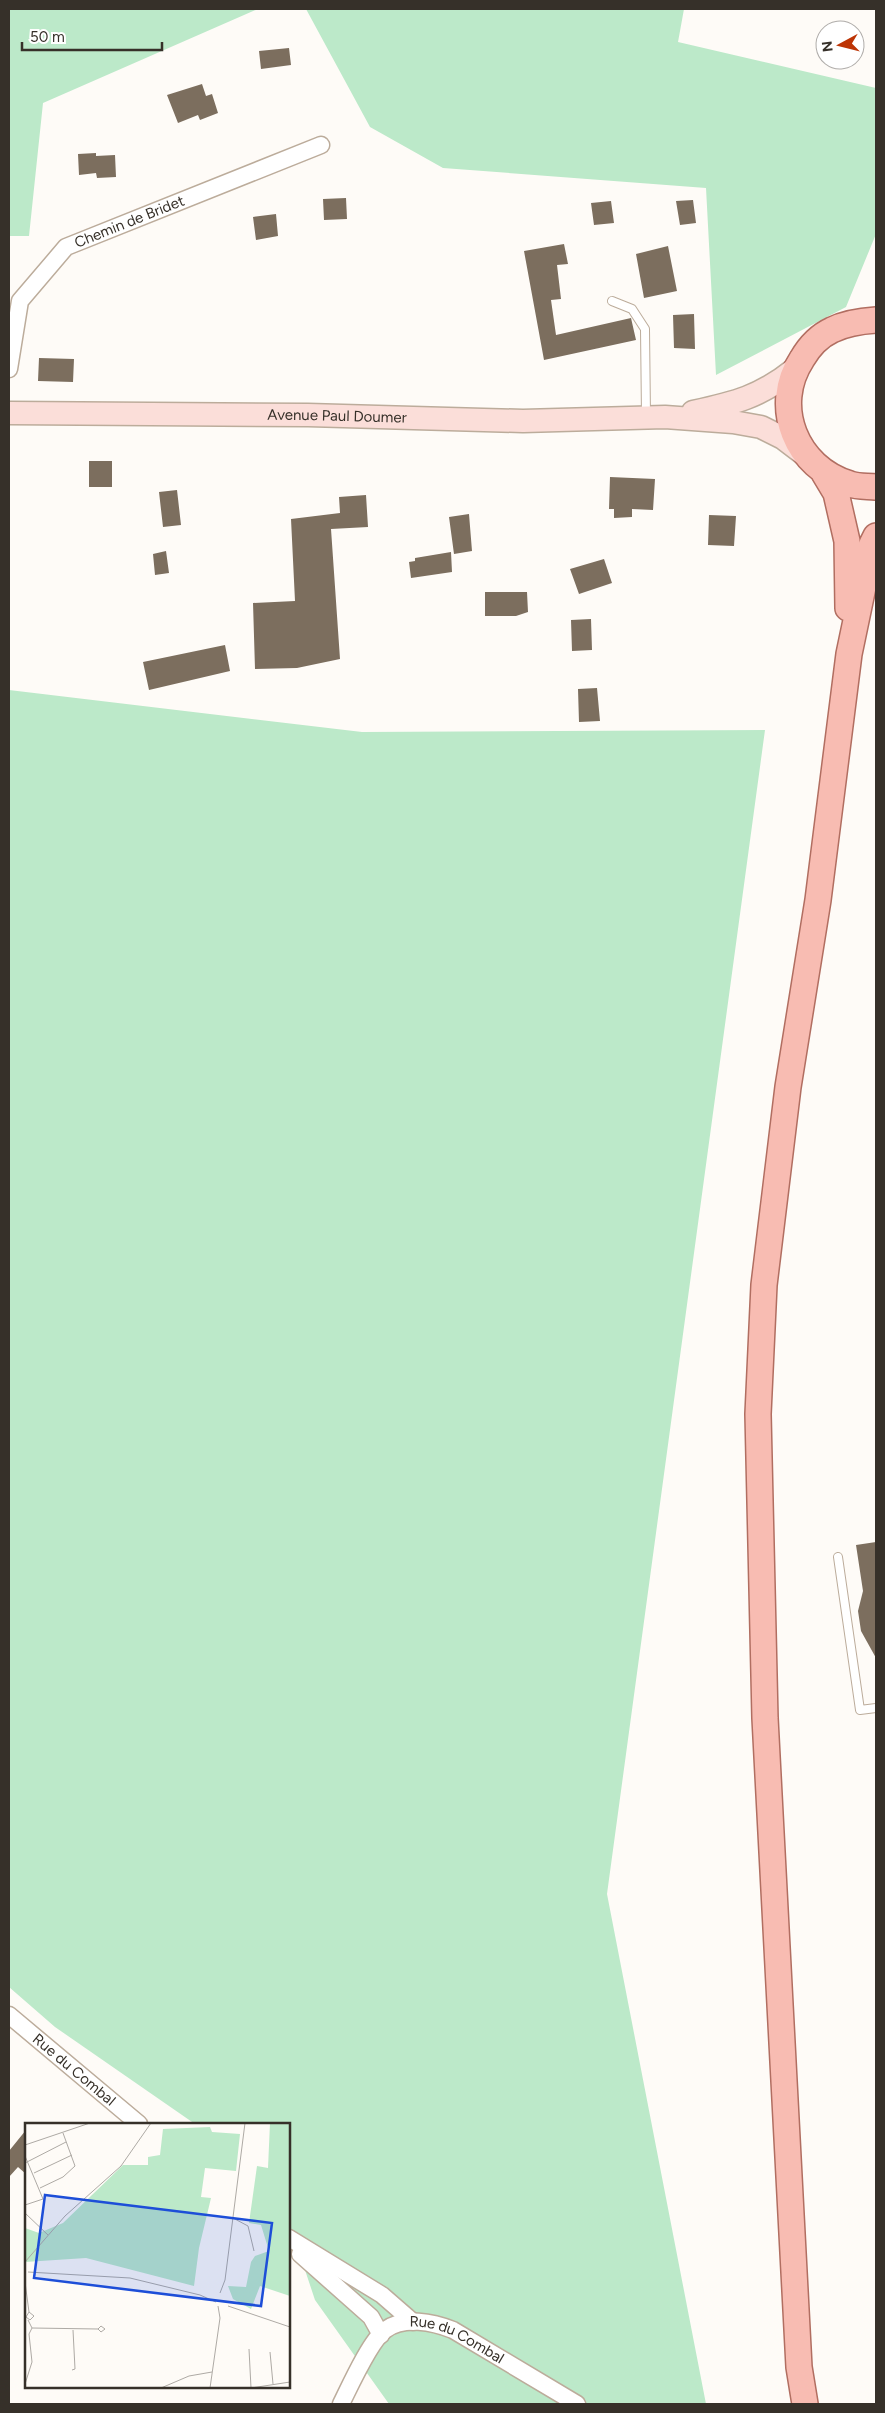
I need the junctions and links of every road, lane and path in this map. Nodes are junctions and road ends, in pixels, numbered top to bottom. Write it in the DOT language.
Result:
graph roads {
  1 [pos="321,145"];
  2 [pos="612,301"];
  3 [pos="876,301"];
  4 [pos="866,320"];
  5 [pos="9,369"];
  6 [pos="795,369"];
  7 [pos="9,413"];
  8 [pos="656,418"];
  9 [pos="804,454"];
  10 [pos="824,473"];
  11 [pos="876,487"];
  12 [pos="876,536"];
  13 [pos="849,654"];
  14 [pos="838,1557"];
  15 [pos="876,1708"];
  16 [pos="9,2015"];
  17 [pos="138,2123"];
  18 [pos="290,2239"];
  19 [pos="290,2245"];
  20 [pos="413,2322"];
  21 [pos="381,2335"];
  22 [pos="799,2367"];
  23 [pos="341,2404"];
  24 [pos="577,2404"];
  25 [pos="793,2404"];
  26 [pos="805,2404"];
  1 -- 5 [label="street, Chemin de Bridet"];
  2 -- 8 [label="lane"];
  3 -- 4 [label="main road"];
  4 -- 6 [label="main road"];
  6 -- 8 [label="main road"];
  6 -- 9 [label="main road"];
  7 -- 8 [label="main road, Avenue Paul Doumer"];
  8 -- 9 [label="main road"];
  9 -- 10 [label="main road"];
  10 -- 11 [label="main road"];
  10 -- 13 [label="main road"];
  12 -- 13 [label="main road"];
  13 -- 22 [label="main road"];
  14 -- 15 [label="lane"];
  16 -- 17 [label="street, Rue du Combal"];
  18 -- 20 [label="street, Rue du Combal"];
  19 -- 21 [label="street"];
  20 -- 21 [label="street"];
  20 -- 24 [label="street, Rue du Combal"];
  21 -- 23 [label="street"];
  22 -- 25 [label="main road"];
  22 -- 26 [label="main road"];
}
